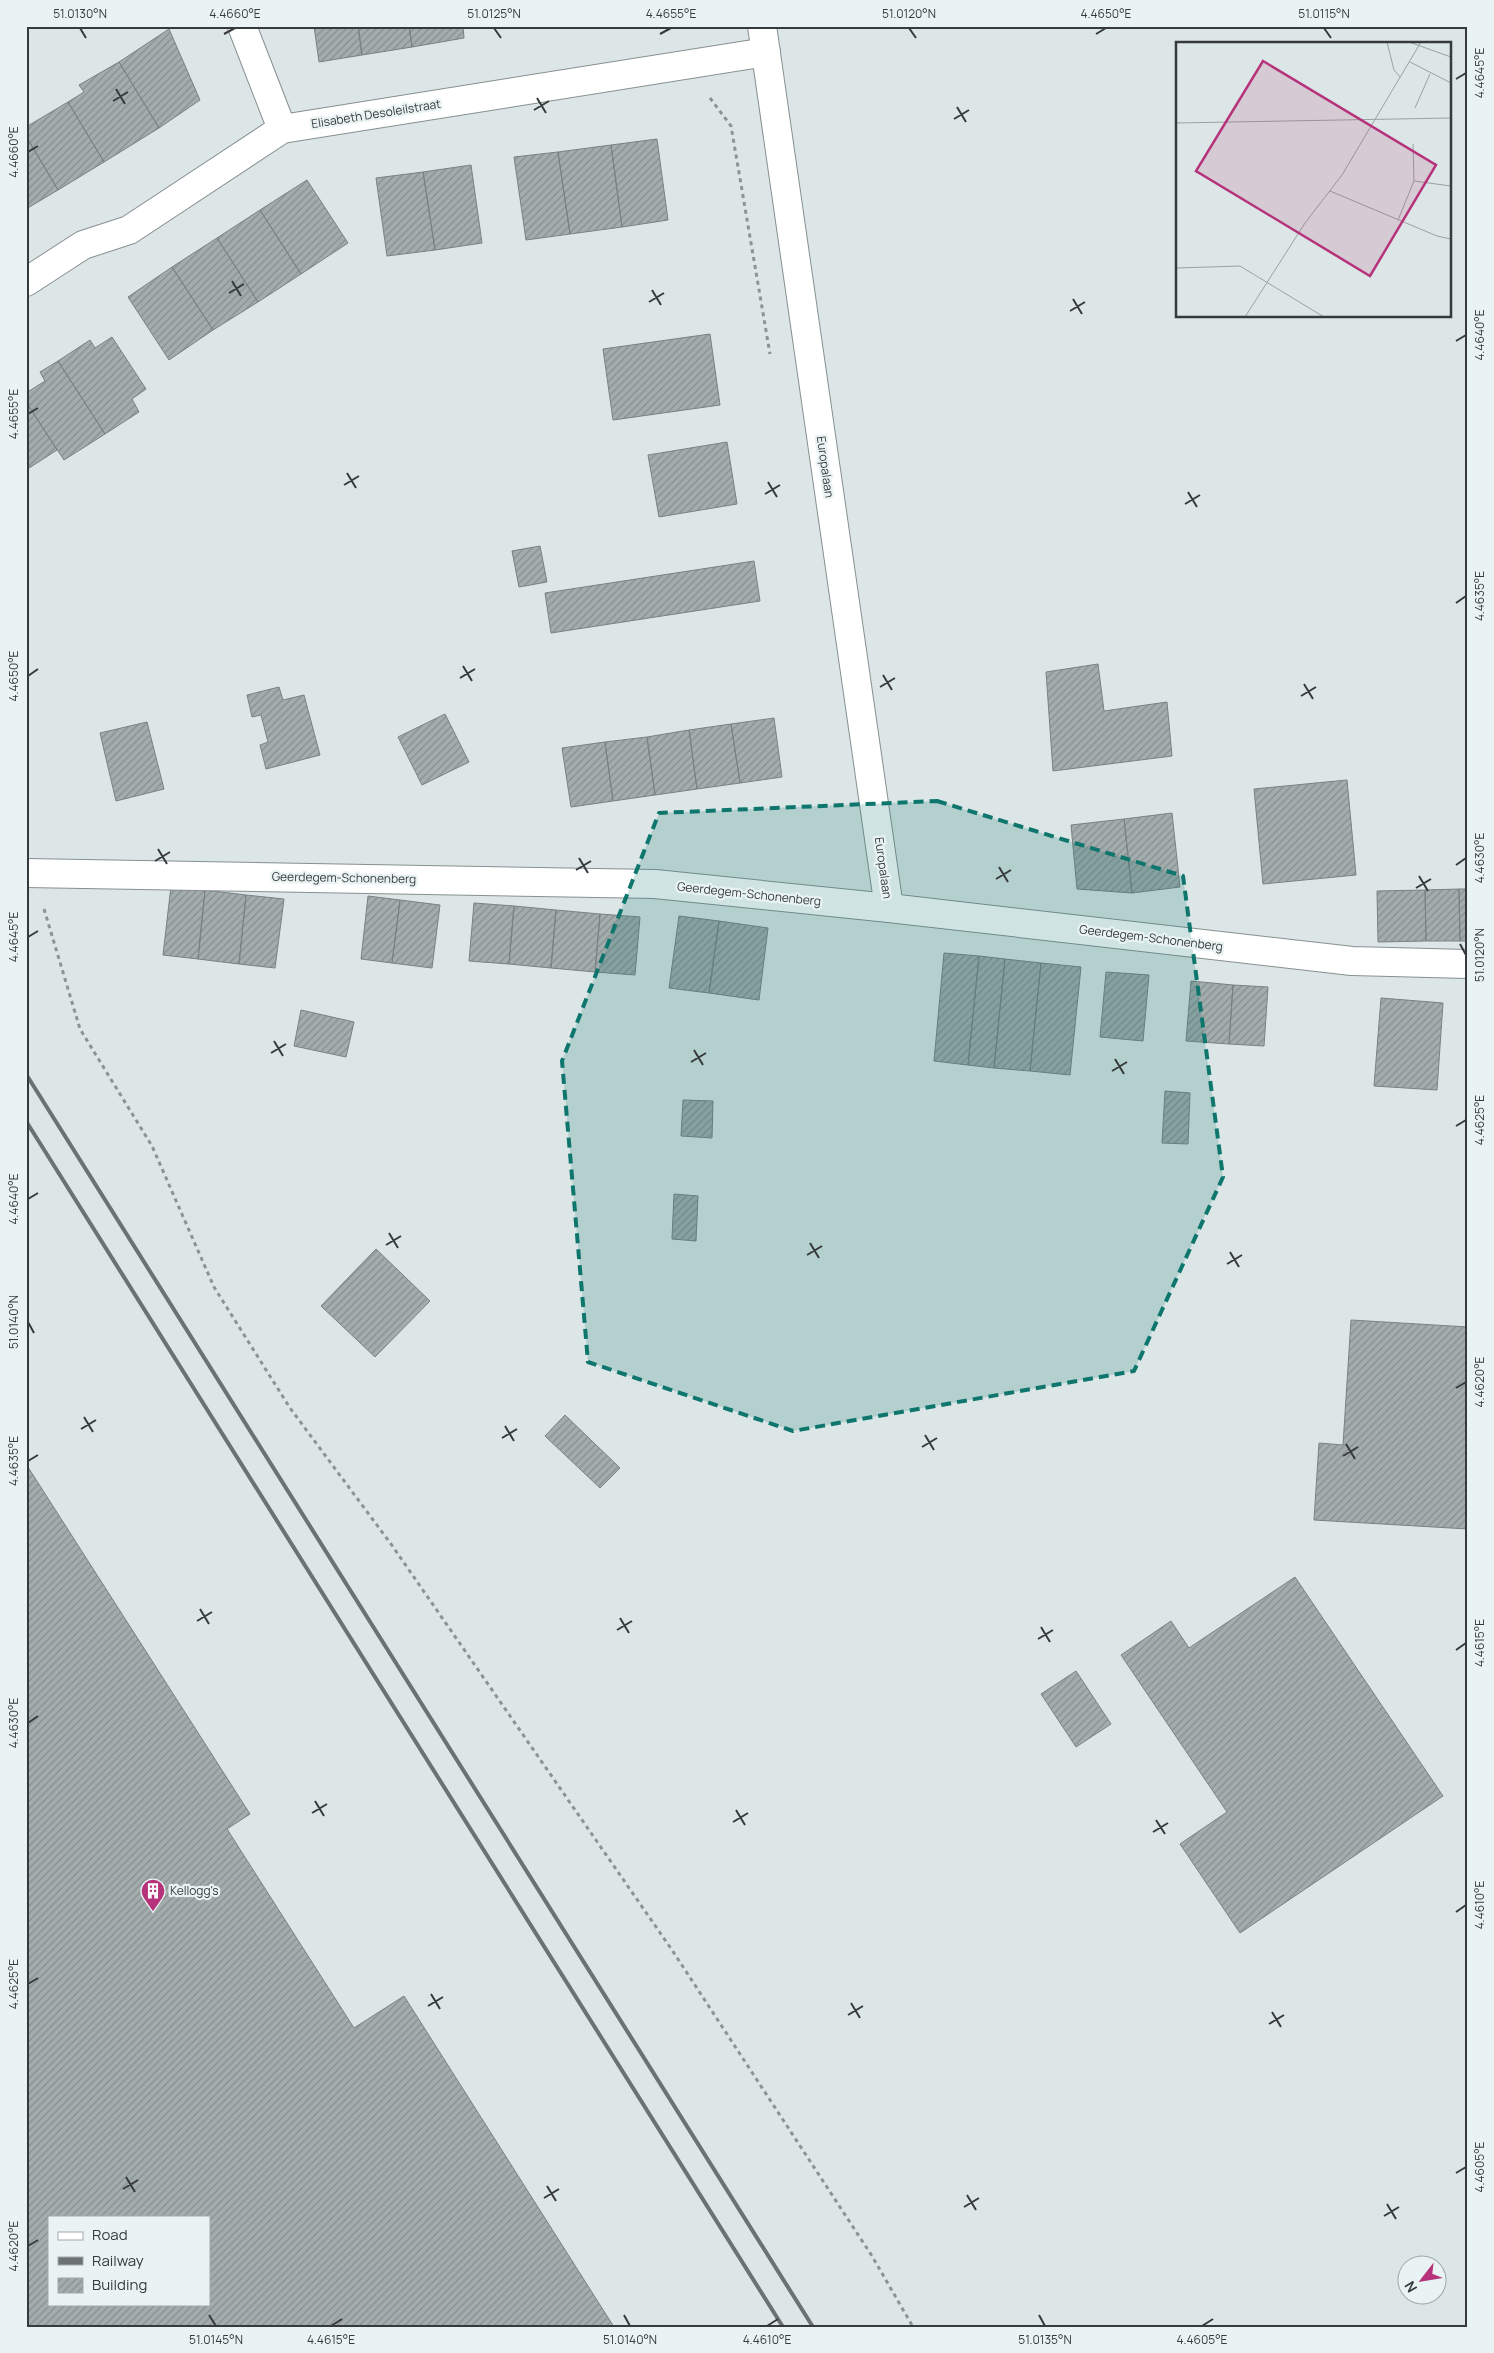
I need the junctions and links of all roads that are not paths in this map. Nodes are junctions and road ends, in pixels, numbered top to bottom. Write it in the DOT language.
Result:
graph roads {
  1 [pos="242,26"];
  2 [pos="764,39"];
  3 [pos="282,129"];
  4 [pos="26,282"];
  5 [pos="30,873"];
  6 [pos="889,908"];
  7 [pos="1468,964"];
  1 -- 3 [label="street"];
  2 -- 3 [label="street, Elisabeth Desoleilstraat"];
  2 -- 6 [label="street, Europalaan"];
  3 -- 4 [label="street, Elisabeth Desoleilstraat"];
  5 -- 6 [label="street, Geerdegem-Schonenberg"];
  6 -- 7 [label="street, Geerdegem-Schonenberg"];
}
